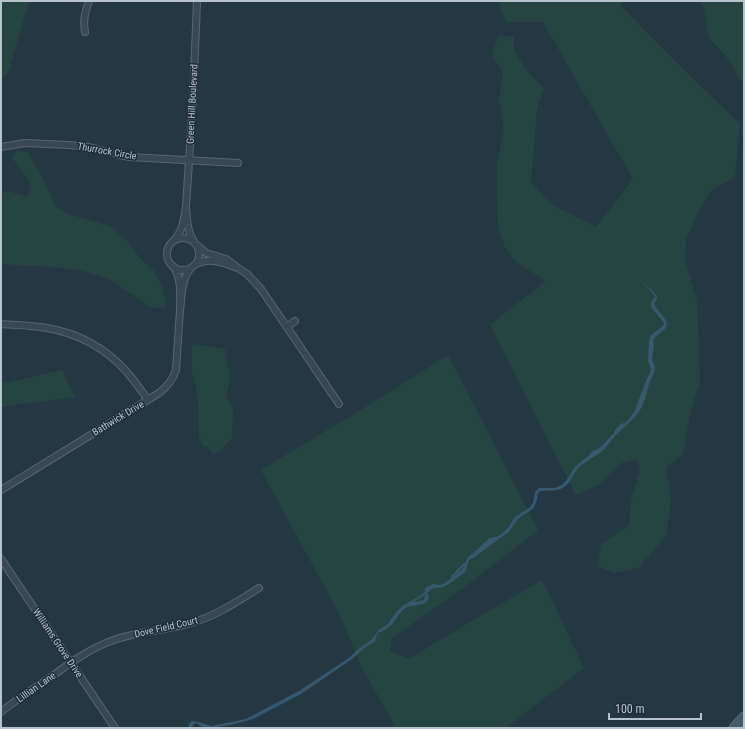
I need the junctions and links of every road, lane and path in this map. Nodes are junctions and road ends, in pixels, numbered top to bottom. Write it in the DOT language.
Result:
graph roads {
  1 [pos="88,1"];
  2 [pos="197,1"];
  3 [pos="85,32"];
  4 [pos="1,147"];
  5 [pos="188,160"];
  6 [pos="238,163"];
  7 [pos="186,206"];
  8 [pos="172,243"];
  9 [pos="196,244"];
  10 [pos="172,265"];
  11 [pos="193,266"];
  12 [pos="238,268"];
  13 [pos="180,310"];
  14 [pos="295,321"];
  15 [pos="1,324"];
  16 [pos="287,327"];
  17 [pos="148,400"];
  18 [pos="339,404"];
  19 [pos="1,490"];
  20 [pos="1,559"];
  21 [pos="259,588"];
  22 [pos="71,663"];
  23 [pos="1,712"];
  24 [pos="744,717"];
  25 [pos="116,728"];
  26 [pos="734,728"];
  1 -- 3 [label="street"];
  2 -- 5 [label="street, Green Hill Boulevard"];
  4 -- 5 [label="street, Thurrock Circle"];
  5 -- 6 [label="street, Thurrock Circle"];
  5 -- 7 [label="street, Green Hill Boulevard"];
  7 -- 8 [label="street, Green Hill Boulevard"];
  7 -- 9 [label="street, Green Hill Boulevard"];
  8 -- 9 [label="street"];
  8 -- 10 [label="street"];
  9 -- 11 [label="street"];
  9 -- 12 [label="street"];
  10 -- 11 [label="street"];
  10 -- 13 [label="street, Bathwick Drive"];
  11 -- 12 [label="street"];
  11 -- 13 [label="street, Bathwick Drive"];
  12 -- 16 [label="street"];
  13 -- 17 [label="street, Bathwick Drive"];
  14 -- 16 [label="street"];
  15 -- 17 [label="street"];
  16 -- 18 [label="street"];
  17 -- 19 [label="street, Bathwick Drive"];
  20 -- 22 [label="street, Williams Grove Drive"];
  21 -- 22 [label="street, Dove Field Court"];
  22 -- 23 [label="street, Lillian Lane"];
  22 -- 25 [label="street, Williams Grove Drive"];
  24 -- 26 [label="street"];
}
